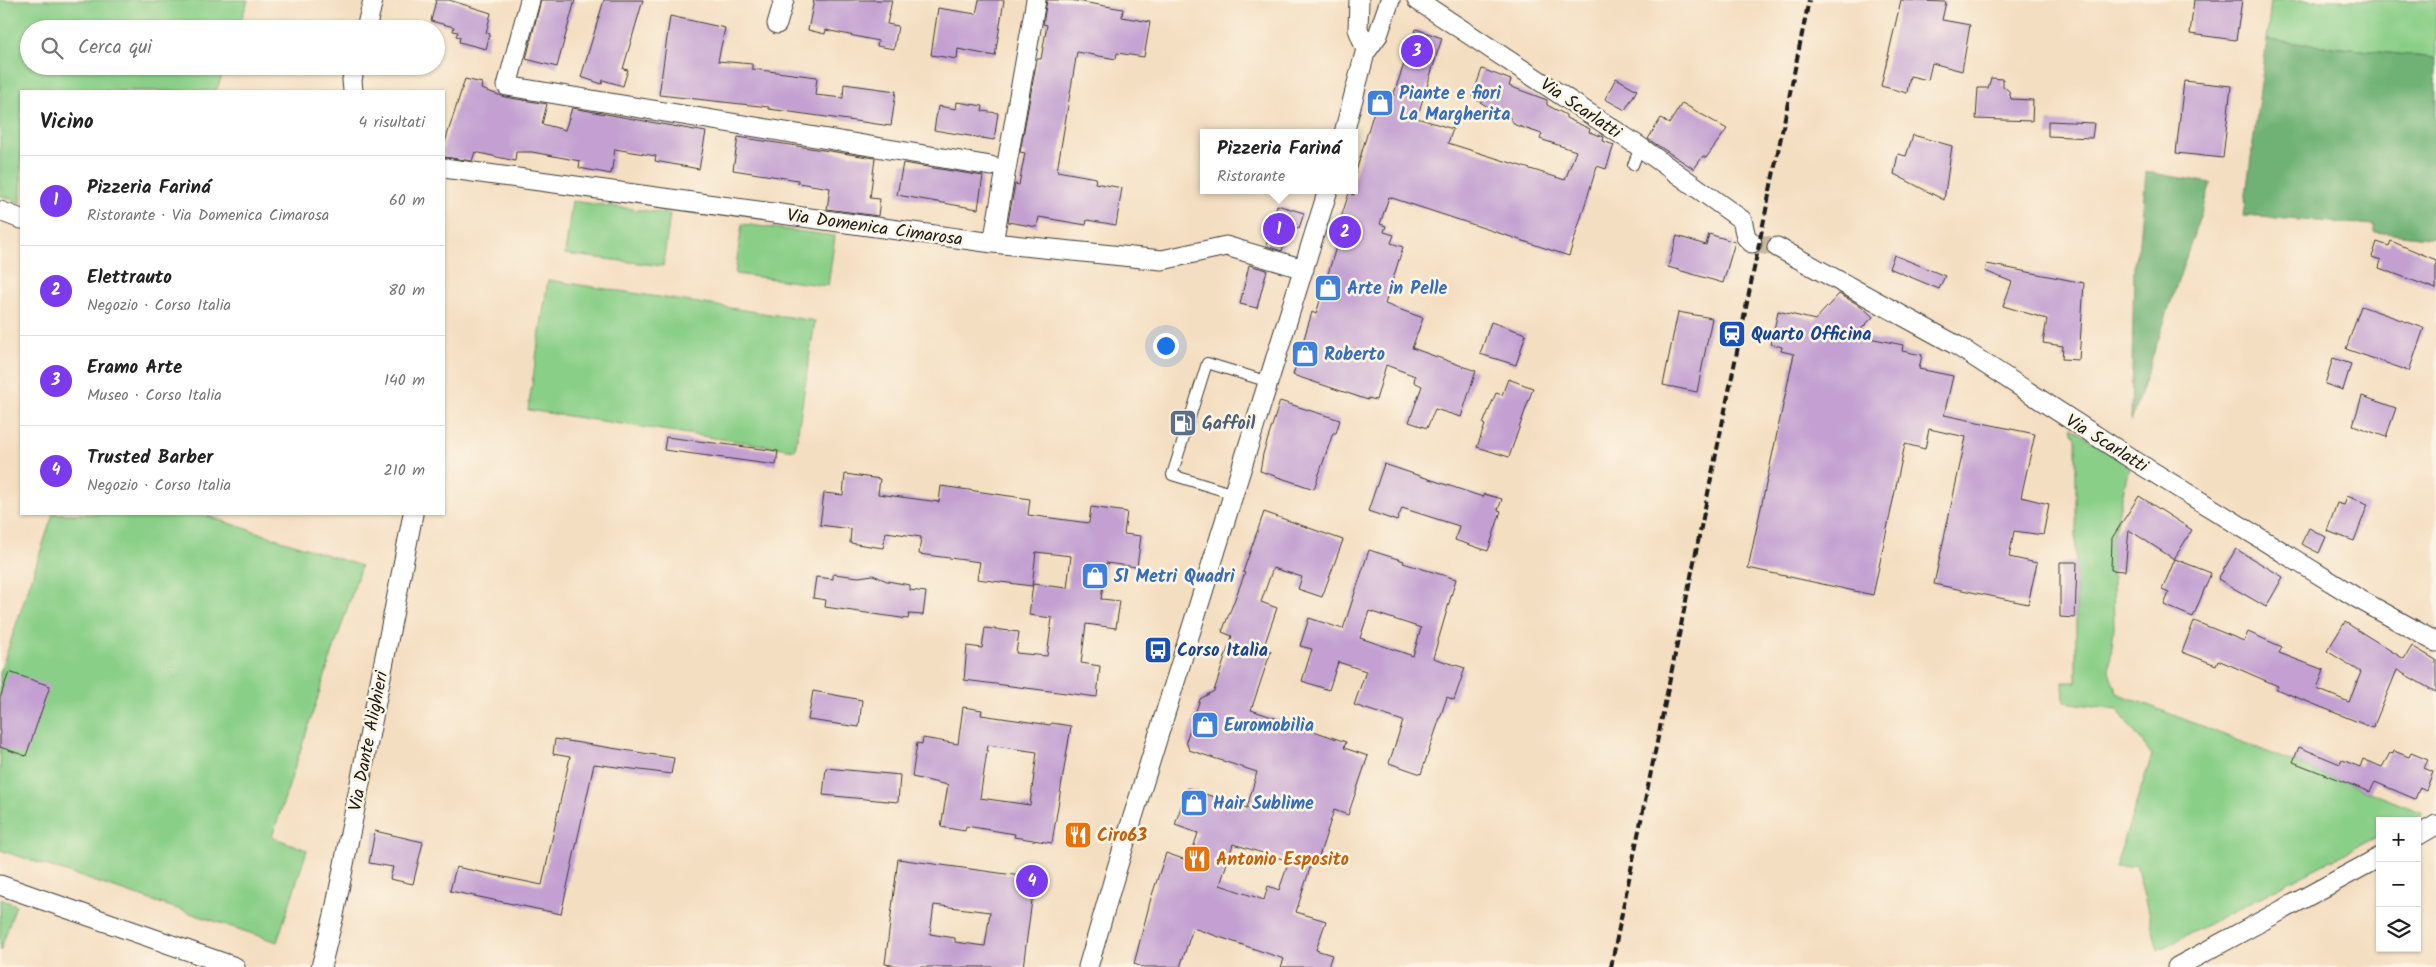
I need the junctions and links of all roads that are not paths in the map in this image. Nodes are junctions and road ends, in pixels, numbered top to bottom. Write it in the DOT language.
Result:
graph roads {
  1 [pos="373,0"];
  2 [pos="530,0"];
  3 [pos="784,0"];
  4 [pos="1036,0"];
  5 [pos="1360,0"];
  6 [pos="1389,0"];
  7 [pos="1417,0"];
  8 [pos="368,20"];
  9 [pos="776,24"];
  10 [pos="1366,50"];
  11 [pos="353,75"];
  12 [pos="352,90"];
  13 [pos="1345,129"];
  14 [pos="1640,147"];
  15 [pos="1634,165"];
  16 [pos="991,166"];
  17 [pos="445,168"];
  18 [pos="1327,194"];
  19 [pos="0,211"];
  20 [pos="20,218"];
  21 [pos="992,243"];
  22 [pos="1752,243"];
  23 [pos="1777,247"];
  24 [pos="1304,269"];
  25 [pos="1269,382"];
  26 [pos="1234,494"];
  27 [pos="412,515"];
  28 [pos="2436,642"];
  29 [pos="2436,825"];
  30 [pos="2421,834"];
  31 [pos="2376,858"];
  32 [pos="0,885"];
  33 [pos="235,967"];
  34 [pos="321,967"];
  35 [pos="1088,967"];
  36 [pos="2178,967"];
  1 -- 8 [label="street"];
  2 -- 16 [label="street"];
  3 -- 9 [label="street"];
  4 -- 21 [label="street"];
  5 -- 6 [label="street"];
  5 -- 10 [label="street"];
  6 -- 10 [label="street"];
  7 -- 14 [label="street, Via Scarlatti"];
  10 -- 13 [label="street"];
  11 -- 12 [label="street"];
  14 -- 15 [label="lane"];
  14 -- 22 [label="street, Via Scarlatti"];
  17 -- 21 [label="street, Via Domenica Cimarosa"];
  18 -- 24 [label="street"];
  19 -- 20 [label="street"];
  21 -- 24 [label="street, Via Domenica Cimarosa"];
  23 -- 28 [label="street, Via Scarlatti"];
  24 -- 25 [label="street"];
  25 -- 26 [label="street"];
  25 -- 26 [label="lane"];
  26 -- 35 [label="street"];
  27 -- 34 [label="street, Via Dante Alighieri"];
  29 -- 30 [label="street"];
  31 -- 36 [label="street"];
  32 -- 33 [label="street"];
}
